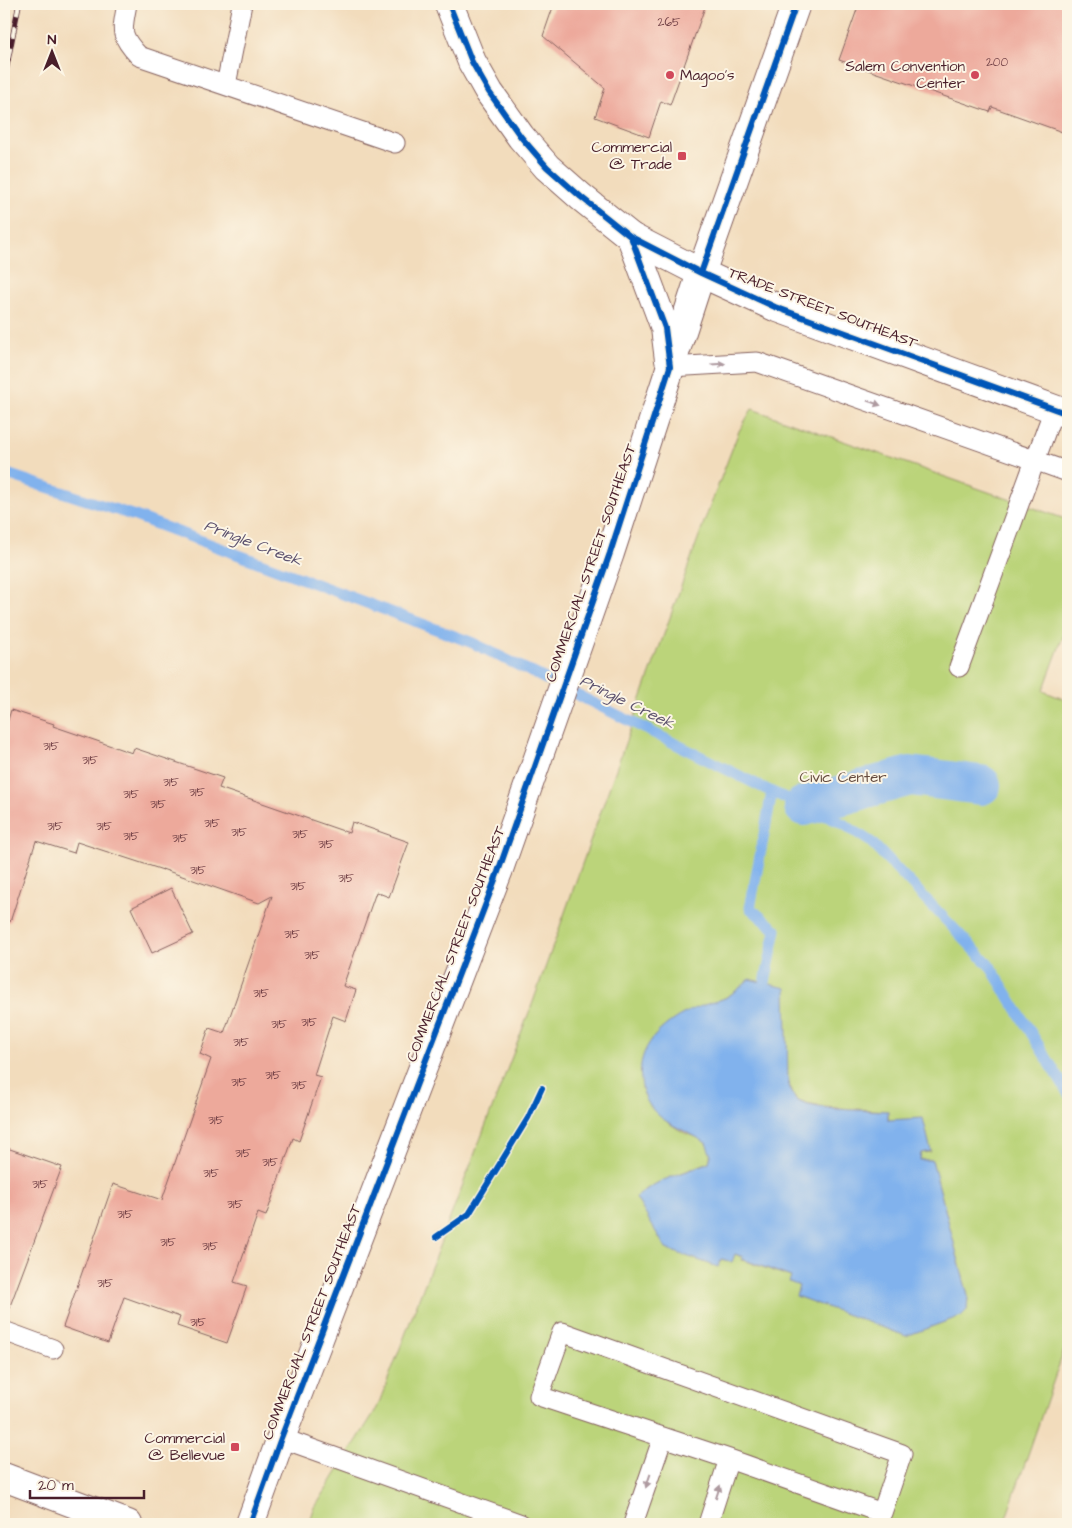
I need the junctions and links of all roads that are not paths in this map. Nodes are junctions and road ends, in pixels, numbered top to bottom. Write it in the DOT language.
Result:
graph roads {
  1 [pos="127,4"];
  2 [pos="242,4"];
  3 [pos="449,4"];
  4 [pos="796,4"];
  5 [pos="226,85"];
  6 [pos="395,143"];
  7 [pos="631,238"];
  8 [pos="701,273"];
  9 [pos="670,367"];
  10 [pos="1061,412"];
  11 [pos="1034,460"];
  12 [pos="1068,472"];
  13 [pos="959,666"];
  14 [pos="4,1331"];
  15 [pos="52,1349"];
  16 [pos="662,1437"];
  17 [pos="281,1438"];
  18 [pos="729,1459"];
  19 [pos="4,1478"];
  20 [pos="128,1524"];
  21 [pos="250,1524"];
  22 [pos="520,1524"];
  23 [pos="632,1524"];
  24 [pos="708,1524"];
  1 -- 5 [label="lane"];
  2 -- 5 [label="lane"];
  3 -- 7 [label="main road, TRADE STREET SOUTHEAST"];
  4 -- 8 [label="main road, COMMERCIAL STREET SOUTHEAST"];
  5 -- 6 [label="lane"];
  7 -- 8 [label="main road, TRADE STREET SOUTHEAST"];
  7 -- 9 [label="main road"];
  8 -- 9 [label="main road, COMMERCIAL STREET SOUTHEAST"];
  8 -- 10 [label="main road, TRADE STREET SOUTHEAST"];
  9 -- 11 [label="lane, one-way"];
  9 -- 17 [label="main road, COMMERCIAL STREET SOUTHEAST"];
  10 -- 11 [label="lane"];
  11 -- 12 [label="lane"];
  11 -- 13 [label="lane"];
  14 -- 15 [label="lane"];
  16 -- 18 [label="lane"];
  16 -- 18 [label="lane"];
  16 -- 23 [label="lane, one-way"];
  17 -- 21 [label="main road, COMMERCIAL STREET SOUTHEAST"];
  17 -- 22 [label="lane"];
  24 -- 18 [label="lane, one-way"];
  19 -- 20 [label="main road"];
}
